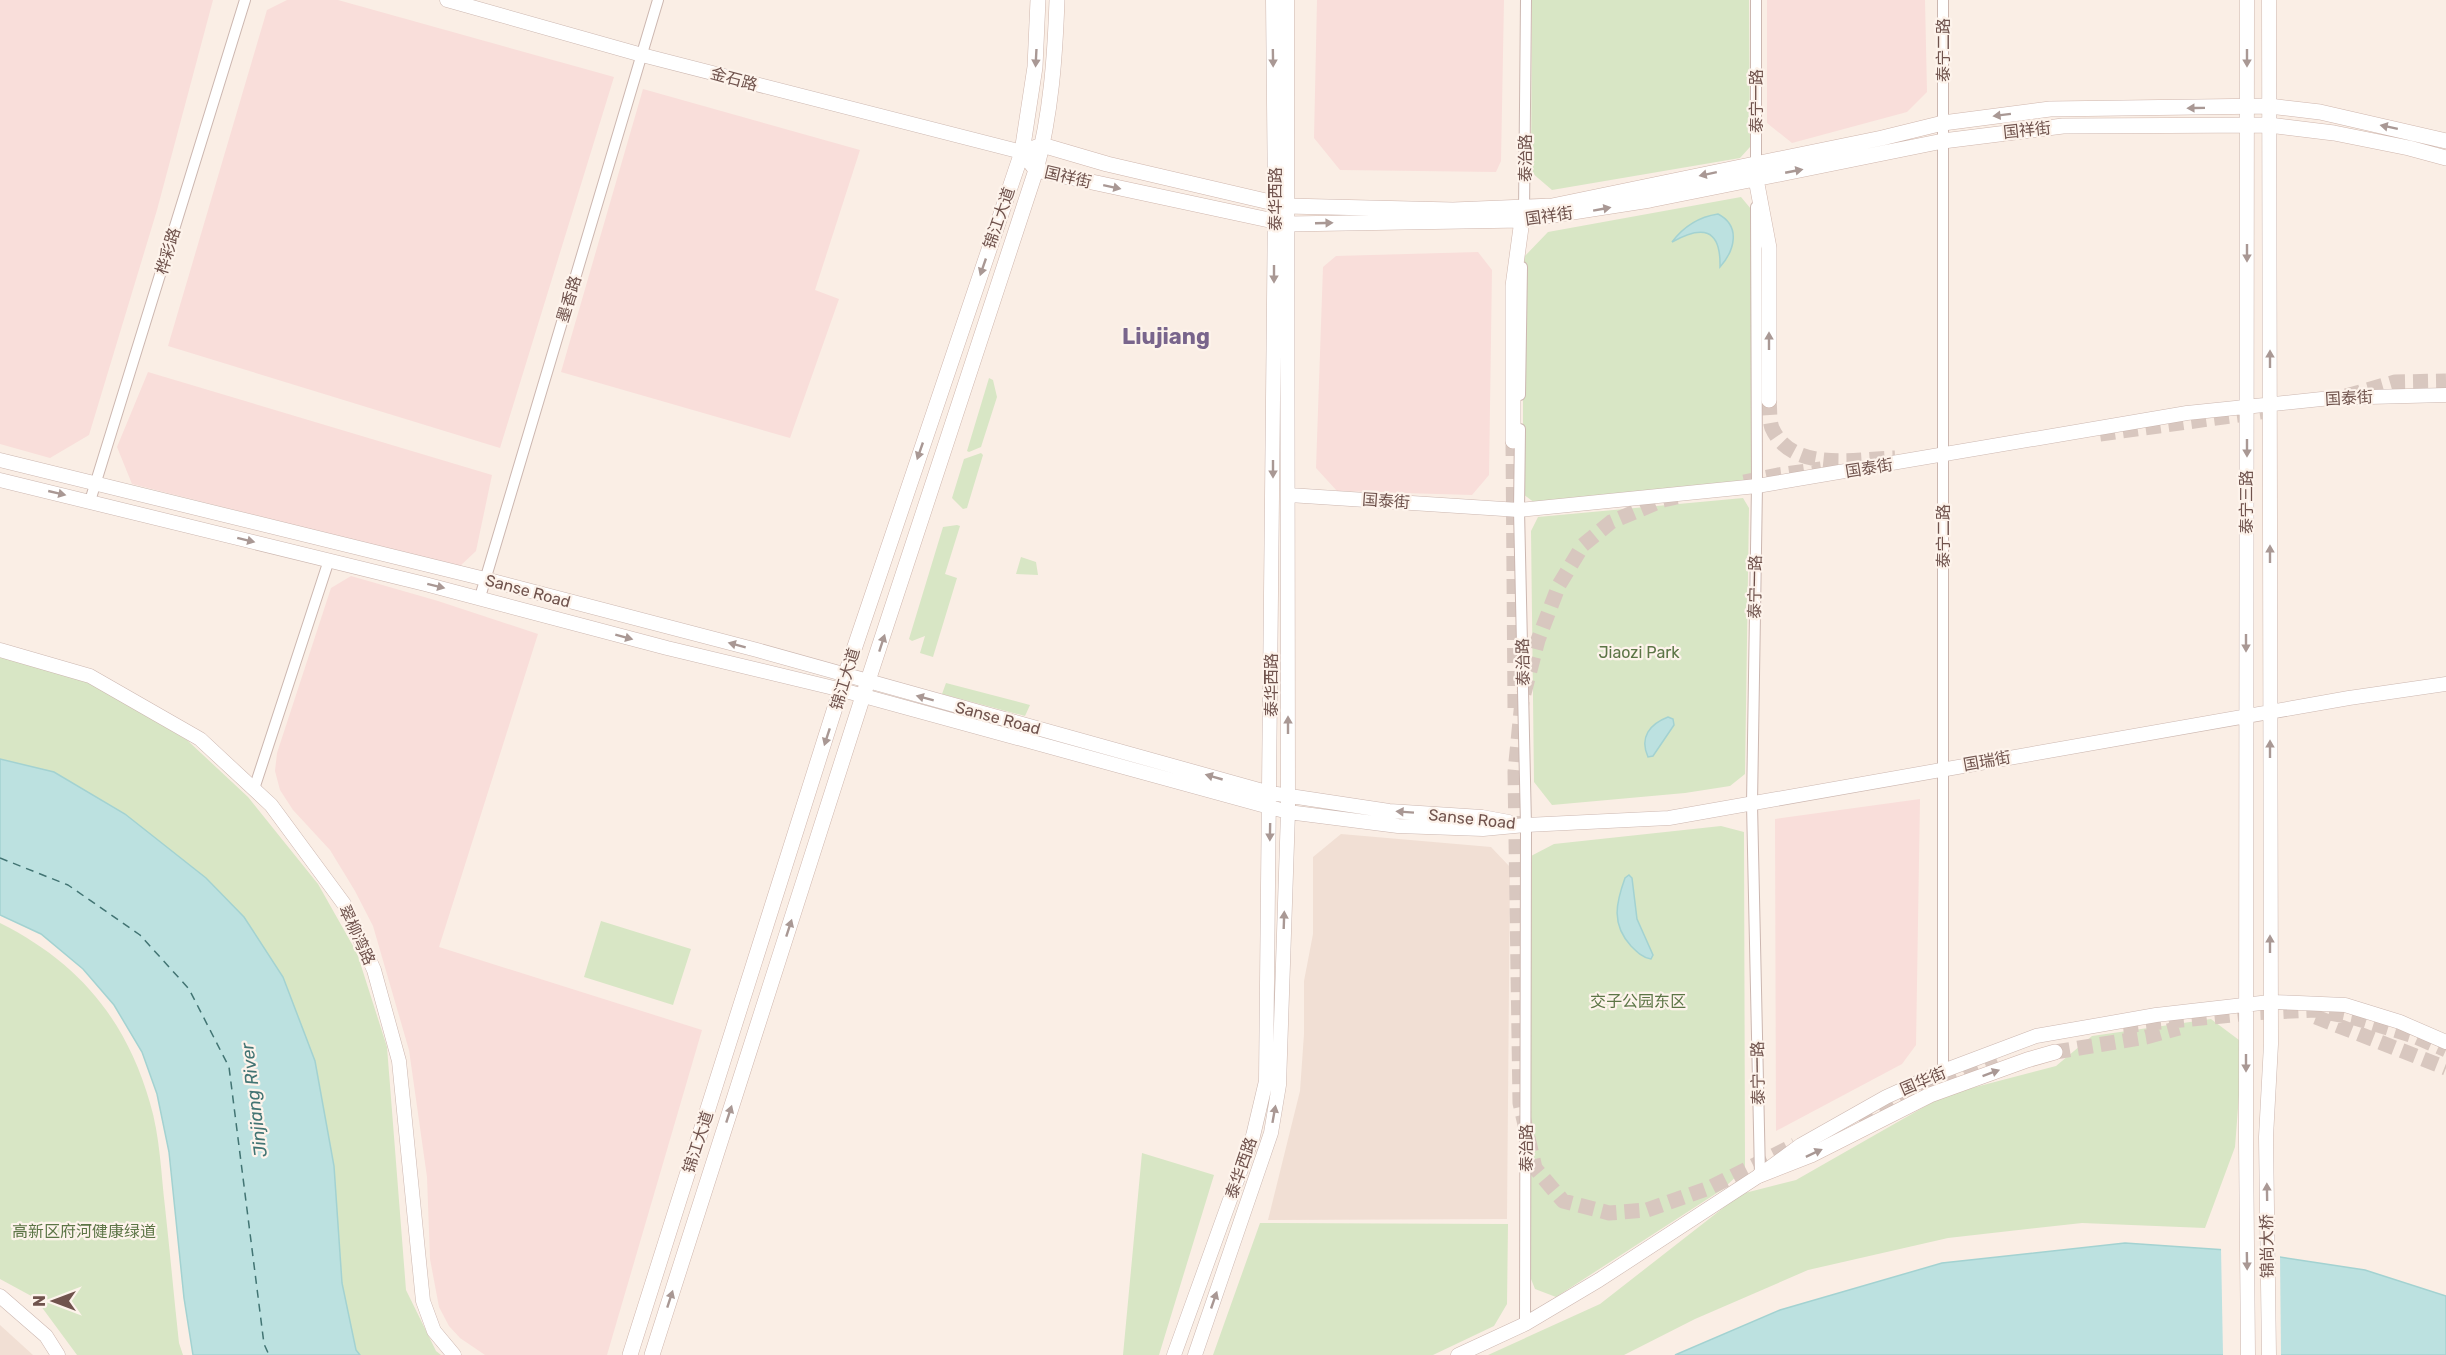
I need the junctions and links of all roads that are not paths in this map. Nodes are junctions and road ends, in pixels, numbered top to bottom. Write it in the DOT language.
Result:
graph roads {
  1 [pos="245,0"];
  2 [pos="447,0"];
  3 [pos="658,0"];
  4 [pos="1038,0"];
  5 [pos="1057,0"];
  6 [pos="1273,0"];
  7 [pos="1287,0"];
  8 [pos="1526,0"];
  9 [pos="1756,0"];
  10 [pos="1942,0"];
  11 [pos="2247,0"];
  12 [pos="2270,0"];
  13 [pos="642,55"];
  14 [pos="2247,106"];
  15 [pos="2270,106"];
  16 [pos="1942,123"];
  17 [pos="2247,125"];
  18 [pos="2270,125"];
  19 [pos="1942,141"];
  20 [pos="2446,141"];
  21 [pos="1042,145"];
  22 [pos="1022,152"];
  23 [pos="2446,158"];
  24 [pos="1036,170"];
  25 [pos="1756,171"];
  26 [pos="1281,205"];
  27 [pos="1523,214"];
  28 [pos="1281,223"];
  29 [pos="2446,395"];
  30 [pos="1769,400"];
  31 [pos="2270,404"];
  32 [pos="2247,407"];
  33 [pos="1513,441"];
  34 [pos="1942,455"];
  35 [pos="0,460"];
  36 [pos="0,480"];
  37 [pos="96,484"];
  38 [pos="1757,486"];
  39 [pos="1289,495"];
  40 [pos="90,501"];
  41 [pos="1519,510"];
  42 [pos="329,560"];
  43 [pos="485,579"];
  44 [pos="480,597"];
  45 [pos="0,650"];
  46 [pos="844,683"];
  47 [pos="2446,684"];
  48 [pos="866,689"];
  49 [pos="2270,712"];
  50 [pos="2246,716"];
  51 [pos="1942,769"];
  52 [pos="254,789"];
  53 [pos="1288,797"];
  54 [pos="1270,800"];
  55 [pos="1752,804"];
  56 [pos="1288,812"];
  57 [pos="1526,825"];
  58 [pos="2270,1002"];
  59 [pos="2247,1005"];
  60 [pos="2446,1042"];
  61 [pos="2055,1052"];
  62 [pos="1942,1071"];
  63 [pos="1760,1175"];
  64 [pos="0,1296"];
  65 [pos="1525,1324"];
  66 [pos="58,1355"];
  67 [pos="453,1355"];
  68 [pos="630,1355"];
  69 [pos="652,1355"];
  70 [pos="1174,1355"];
  71 [pos="1195,1355"];
  72 [pos="1458,1355"];
  73 [pos="2248,1355"];
  74 [pos="2269,1355"];
  1 -- 37 [label="street, 桦彩路"];
  2 -- 13 [label="street, 金石路"];
  3 -- 13 [label="street, 墨香路"];
  4 -- 22 [label="main road, 锦江大道, one-way"];
  5 -- 21 [label="main road, 锦江大道"];
  6 -- 26 [label="street, 泰华西路, one-way"];
  7 -- 26 [label="street, 泰华西路"];
  8 -- 27 [label="street, 泰治路"];
  9 -- 25 [label="street, 泰宁一路"];
  10 -- 16 [label="street, 泰宁二路"];
  11 -- 14 [label="street, 泰宁三路, one-way"];
  12 -- 15 [label="street, 泰宁三路"];
  13 -- 22 [label="street, 金石路"];
  13 -- 43 [label="street, 墨香路"];
  14 -- 15 [label="main road, 国祥街"];
  14 -- 16 [label="main road, 国祥街, one-way"];
  14 -- 17 [label="street, 泰宁三路"];
  15 -- 18 [label="street, 泰宁三路"];
  20 -- 15 [label="main road, 国祥街, one-way"];
  16 -- 19 [label="street, 泰宁二路"];
  16 -- 25 [label="main road, 国祥街"];
  17 -- 18 [label="main road, 国祥街"];
  17 -- 19 [label="main road, 国祥街"];
  17 -- 32 [label="street, 泰宁三路, one-way"];
  18 -- 23 [label="main road, 国祥街"];
  31 -- 18 [label="street, 泰宁三路, one-way"];
  25 -- 19 [label="main road, 国祥街, one-way"];
  19 -- 34 [label="street, 泰宁二路"];
  21 -- 22 [label="main road, 国祥街"];
  21 -- 24 [label="main road, 锦江大道"];
  21 -- 26 [label="main road, 国祥街"];
  22 -- 24 [label="main road, 国祥街"];
  22 -- 46 [label="main road, 锦江大道, one-way"];
  24 -- 28 [label="main road, 国祥街, one-way"];
  48 -- 24 [label="main road, 锦江大道, one-way"];
  25 -- 27 [label="main road, 国祥街"];
  30 -- 25 [label="main road, one-way"];
  25 -- 38 [label="street, 泰宁一路"];
  26 -- 27 [label="main road, 国祥街"];
  26 -- 28 [label="street, 泰华西路"];
  28 -- 27 [label="main road, 国祥街, one-way"];
  27 -- 33 [label="main road"];
  27 -- 41 [label="street, 泰治路"];
  28 -- 39 [label="street, 泰华西路"];
  28 -- 54 [label="street, 泰华西路, one-way"];
  29 -- 31 [label="street, 国泰街"];
  31 -- 32 [label="street, 国泰街"];
  49 -- 31 [label="street, 泰宁三路, one-way"];
  32 -- 34 [label="street, 国泰街"];
  32 -- 50 [label="street, 泰宁三路, one-way"];
  34 -- 38 [label="street, 国泰街"];
  34 -- 51 [label="street, 泰宁二路"];
  35 -- 37 [label="street, Sanse Road"];
  36 -- 40 [label="street, Sanse Road, one-way"];
  37 -- 40 [label="street, 桦彩路"];
  37 -- 43 [label="street, Sanse Road"];
  38 -- 41 [label="street, 国泰街"];
  38 -- 55 [label="street, 泰宁一路"];
  39 -- 41 [label="street, 国泰街"];
  53 -- 39 [label="street, 泰华西路, one-way"];
  40 -- 42 [label="street, Sanse Road, one-way"];
  41 -- 57 [label="street, 泰治路"];
  42 -- 44 [label="street, Sanse Road, one-way"];
  42 -- 52 [label="street"];
  43 -- 44 [label="street, 墨香路"];
  46 -- 43 [label="street, Sanse Road, one-way"];
  44 -- 46 [label="street, Sanse Road, one-way"];
  45 -- 52 [label="street, 翠柳湾路"];
  46 -- 48 [label="street, Sanse Road"];
  46 -- 68 [label="main road, 锦江大道, one-way"];
  47 -- 49 [label="street, 国瑞街"];
  48 -- 54 [label="street, Sanse Road"];
  69 -- 48 [label="main road, 锦江大道, one-way"];
  49 -- 50 [label="street, 国瑞街"];
  58 -- 49 [label="street, 泰宁三路, one-way"];
  50 -- 51 [label="street, 国瑞街"];
  50 -- 59 [label="street, 泰宁三路"];
  51 -- 55 [label="street, 国瑞街"];
  51 -- 62 [label="street, 泰宁二路"];
  52 -- 67 [label="street, 翠柳湾路"];
  53 -- 54 [label="street, Sanse Road"];
  53 -- 56 [label="street, 泰华西路"];
  57 -- 53 [label="street, Sanse Road, one-way"];
  54 -- 56 [label="street, Sanse Road"];
  54 -- 70 [label="street, 泰华西路, one-way"];
  55 -- 57 [label="street, 国瑞街"];
  55 -- 63 [label="street, 泰宁一路"];
  56 -- 57 [label="street, Sanse Road"];
  71 -- 56 [label="street, 泰华西路, one-way"];
  57 -- 65 [label="street, 泰治路"];
  58 -- 59 [label="street, 国华街"];
  58 -- 60 [label="street, 国华街"];
  74 -- 58 [label="street, 锦尚大桥, one-way"];
  59 -- 62 [label="street, 国华街"];
  59 -- 73 [label="street, 锦尚大桥, one-way"];
  63 -- 61 [label="main road, one-way"];
  62 -- 63 [label="street, 国华街"];
  63 -- 65 [label="street, 国华街"];
  64 -- 66 [label="street"];
  65 -- 72 [label="street, 国华街"];
}
